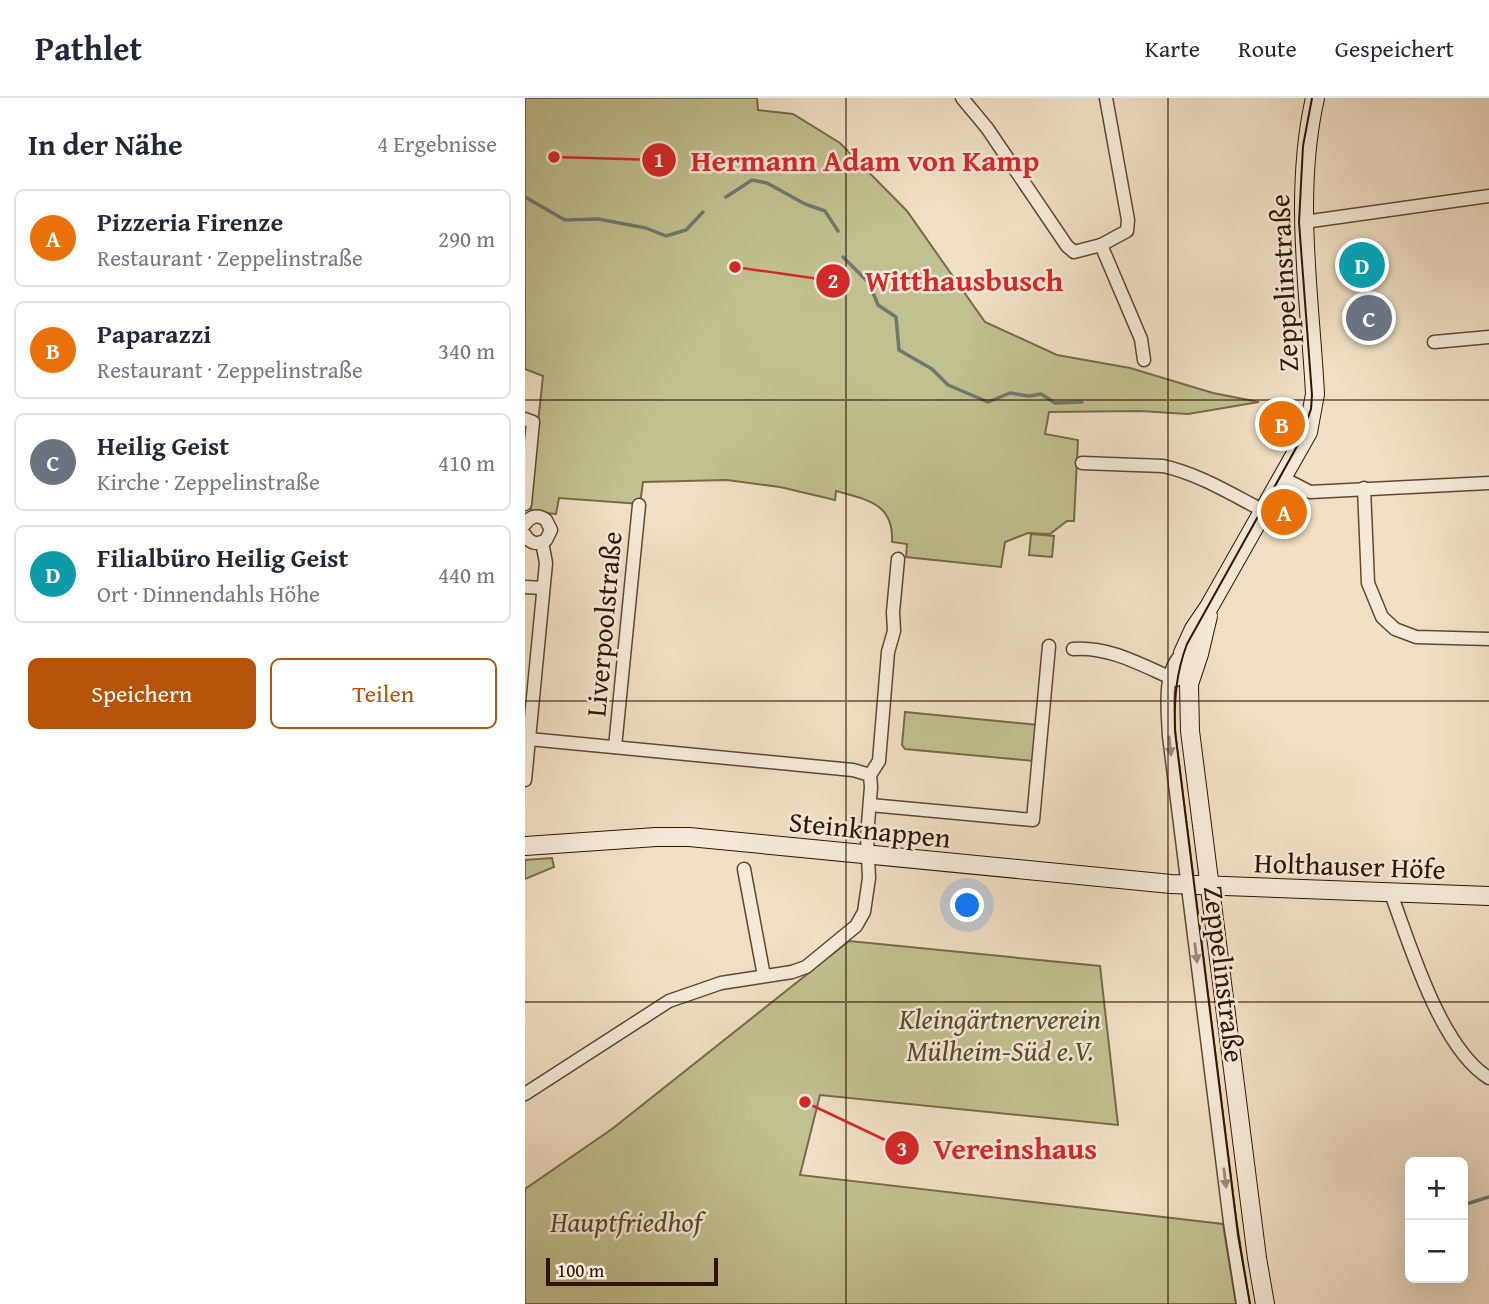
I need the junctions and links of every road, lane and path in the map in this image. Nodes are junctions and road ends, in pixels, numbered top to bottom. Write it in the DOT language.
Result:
graph roads {
  1 [pos="962,98"];
  2 [pos="1106,98"];
  3 [pos="1315,98"];
  4 [pos="1489,196"];
  5 [pos="1304,222"];
  6 [pos="1101,245"];
  7 [pos="1489,337"];
  8 [pos="1434,342"];
  9 [pos="1144,360"];
  10 [pos="525,419"];
  11 [pos="1082,463"];
  12 [pos="527,464"];
  13 [pos="1283,478"];
  14 [pos="1489,483"];
  15 [pos="1364,488"];
  16 [pos="525,504"];
  17 [pos="639,505"];
  18 [pos="1264,511"];
  19 [pos="526,520"];
  20 [pos="525,535"];
  21 [pos="542,542"];
  22 [pos="898,559"];
  23 [pos="525,587"];
  24 [pos="543,589"];
  25 [pos="1209,607"];
  26 [pos="1489,639"];
  27 [pos="1049,646"];
  28 [pos="1073,649"];
  29 [pos="1183,653"];
  30 [pos="1170,678"];
  31 [pos="529,681"];
  32 [pos="1189,684"];
  33 [pos="529,739"];
  34 [pos="615,747"];
  35 [pos="870,775"];
  36 [pos="525,780"];
  37 [pos="870,805"];
  38 [pos="525,846"];
  39 [pos="867,855"];
  40 [pos="744,869"];
  41 [pos="1187,885"];
  42 [pos="1210,886"];
  43 [pos="1390,891"];
  44 [pos="1489,896"];
  45 [pos="764,976"];
  46 [pos="1489,1077"];
  47 [pos="525,1094"];
  48 [pos="1243,1304"];
  49 [pos="1265,1304"];
  1 -- 6 [label="street"];
  2 -- 6 [label="street"];
  3 -- 5 [label="main road, Zeppelinstraße"];
  4 -- 5 [label="street"];
  5 -- 13 [label="main road, Zeppelinstraße"];
  6 -- 9 [label="street"];
  7 -- 8 [label="street"];
  10 -- 12 [label="street"];
  11 -- 18 [label="street"];
  12 -- 16 [label="street"];
  13 -- 15 [label="street"];
  13 -- 18 [label="main road, Zeppelinstraße"];
  14 -- 15 [label="street"];
  15 -- 26 [label="street"];
  17 -- 34 [label="street, Liverpoolstraße"];
  18 -- 25 [label="main road, Zeppelinstraße"];
  19 -- 21 [label="street"];
  20 -- 21 [label="street"];
  21 -- 24 [label="street"];
  22 -- 35 [label="street"];
  23 -- 24 [label="street"];
  24 -- 31 [label="street"];
  25 -- 29 [label="main road, Zeppelinstraße"];
  25 -- 32 [label="main road, Zeppelinstraße"];
  27 -- 37 [label="street"];
  28 -- 30 [label="street"];
  29 -- 30 [label="street, Zeppelinstraße"];
  29 -- 32 [label="main road, Zeppelinstraße"];
  30 -- 32 [label="street"];
  30 -- 41 [label="street, Zeppelinstraße, one-way"];
  31 -- 33 [label="street"];
  32 -- 42 [label="main road, Zeppelinstraße"];
  33 -- 34 [label="street"];
  33 -- 36 [label="street"];
  34 -- 35 [label="street"];
  35 -- 37 [label="street"];
  37 -- 39 [label="street"];
  38 -- 39 [label="main road, Steinknappen"];
  39 -- 41 [label="main road, Steinknappen"];
  39 -- 45 [label="street"];
  40 -- 45 [label="street"];
  41 -- 42 [label="main road, Steinknappen"];
  41 -- 48 [label="street, Zeppelinstraße, one-way"];
  42 -- 43 [label="main road, Holthauser Höfe"];
  42 -- 49 [label="main road, Zeppelinstraße"];
  43 -- 44 [label="main road, Holthauser Höfe"];
  43 -- 46 [label="street"];
  45 -- 47 [label="street"];
}
